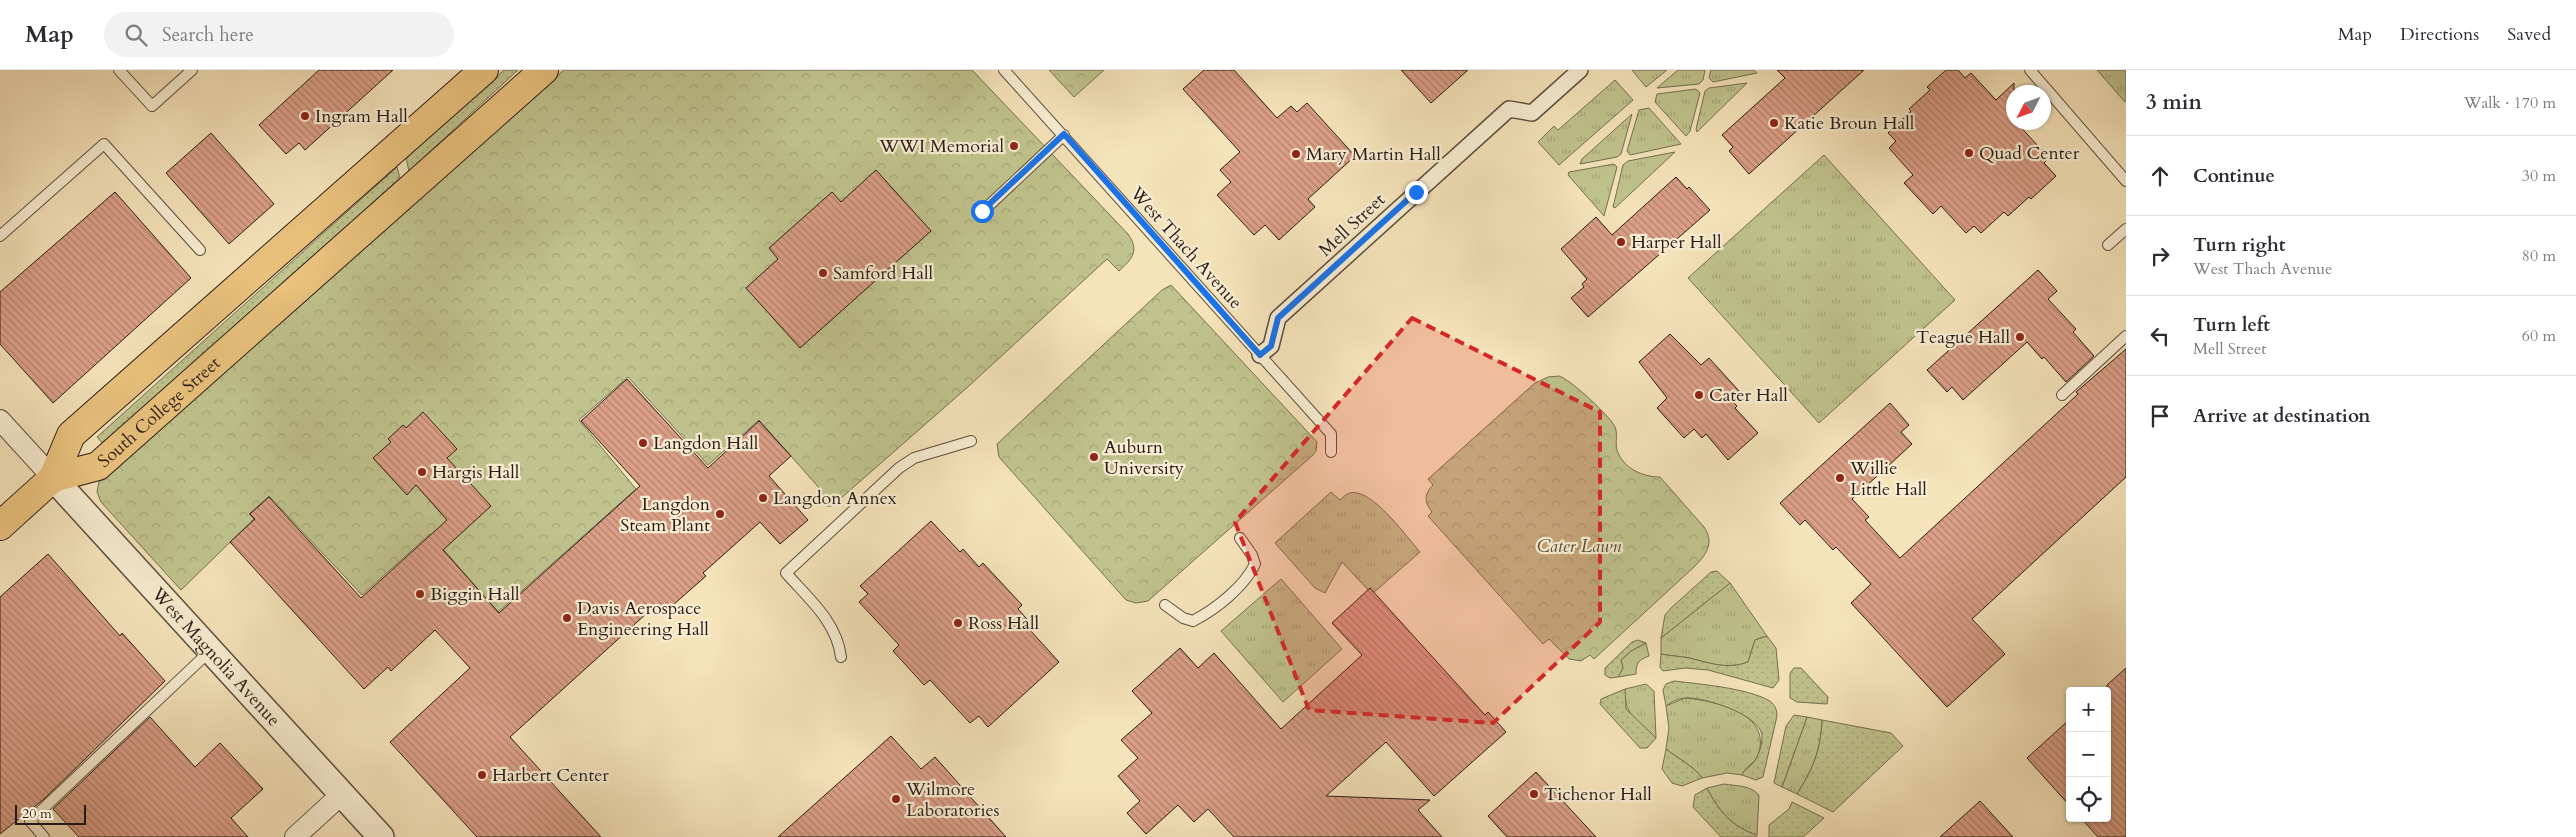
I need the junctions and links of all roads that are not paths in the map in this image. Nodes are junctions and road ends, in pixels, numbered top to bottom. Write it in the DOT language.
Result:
graph roads {
  1 [pos="119,70"];
  2 [pos="192,70"];
  3 [pos="484,70"];
  4 [pos="544,70"];
  5 [pos="1004,70"];
  6 [pos="1580,70"];
  7 [pos="2030,70"];
  8 [pos="1064,134"];
  9 [pos="2126,181"];
  10 [pos="982,211"];
  11 [pos="2126,229"];
  12 [pos="0,236"];
  13 [pos="2108,245"];
  14 [pos="200,250"];
  15 [pos="2126,336"];
  16 [pos="1260,355"];
  17 [pos="2062,395"];
  18 [pos="0,420"];
  19 [pos="971,441"];
  20 [pos="1331,452"];
  21 [pos="53,478"];
  22 [pos="0,526"];
  23 [pos="1240,538"];
  24 [pos="1165,605"];
  25 [pos="210,650"];
  26 [pos="842,657"];
  27 [pos="342,794"];
  28 [pos="44,837"];
  29 [pos="295,837"];
  30 [pos="381,837"];
  1 -- 2 [label="lane"];
  3 -- 21 [label="main road"];
  4 -- 21 [label="main road, South College Street"];
  5 -- 8 [label="lane, West Thach Avenue"];
  6 -- 16 [label="street, Mell Street"];
  7 -- 9 [label="lane"];
  8 -- 10 [label="lane"];
  8 -- 16 [label="lane, West Thach Avenue"];
  11 -- 13 [label="lane"];
  12 -- 14 [label="lane"];
  15 -- 17 [label="lane"];
  16 -- 20 [label="lane, West Thach Avenue"];
  18 -- 21 [label="street"];
  19 -- 26 [label="lane"];
  21 -- 22 [label="main road"];
  21 -- 25 [label="street, West Magnolia Avenue"];
  23 -- 24 [label="lane"];
  25 -- 27 [label="street, West Magnolia Avenue"];
  25 -- 28 [label="lane"];
  27 -- 29 [label="street"];
  27 -- 30 [label="street, West Magnolia Avenue"];
}
